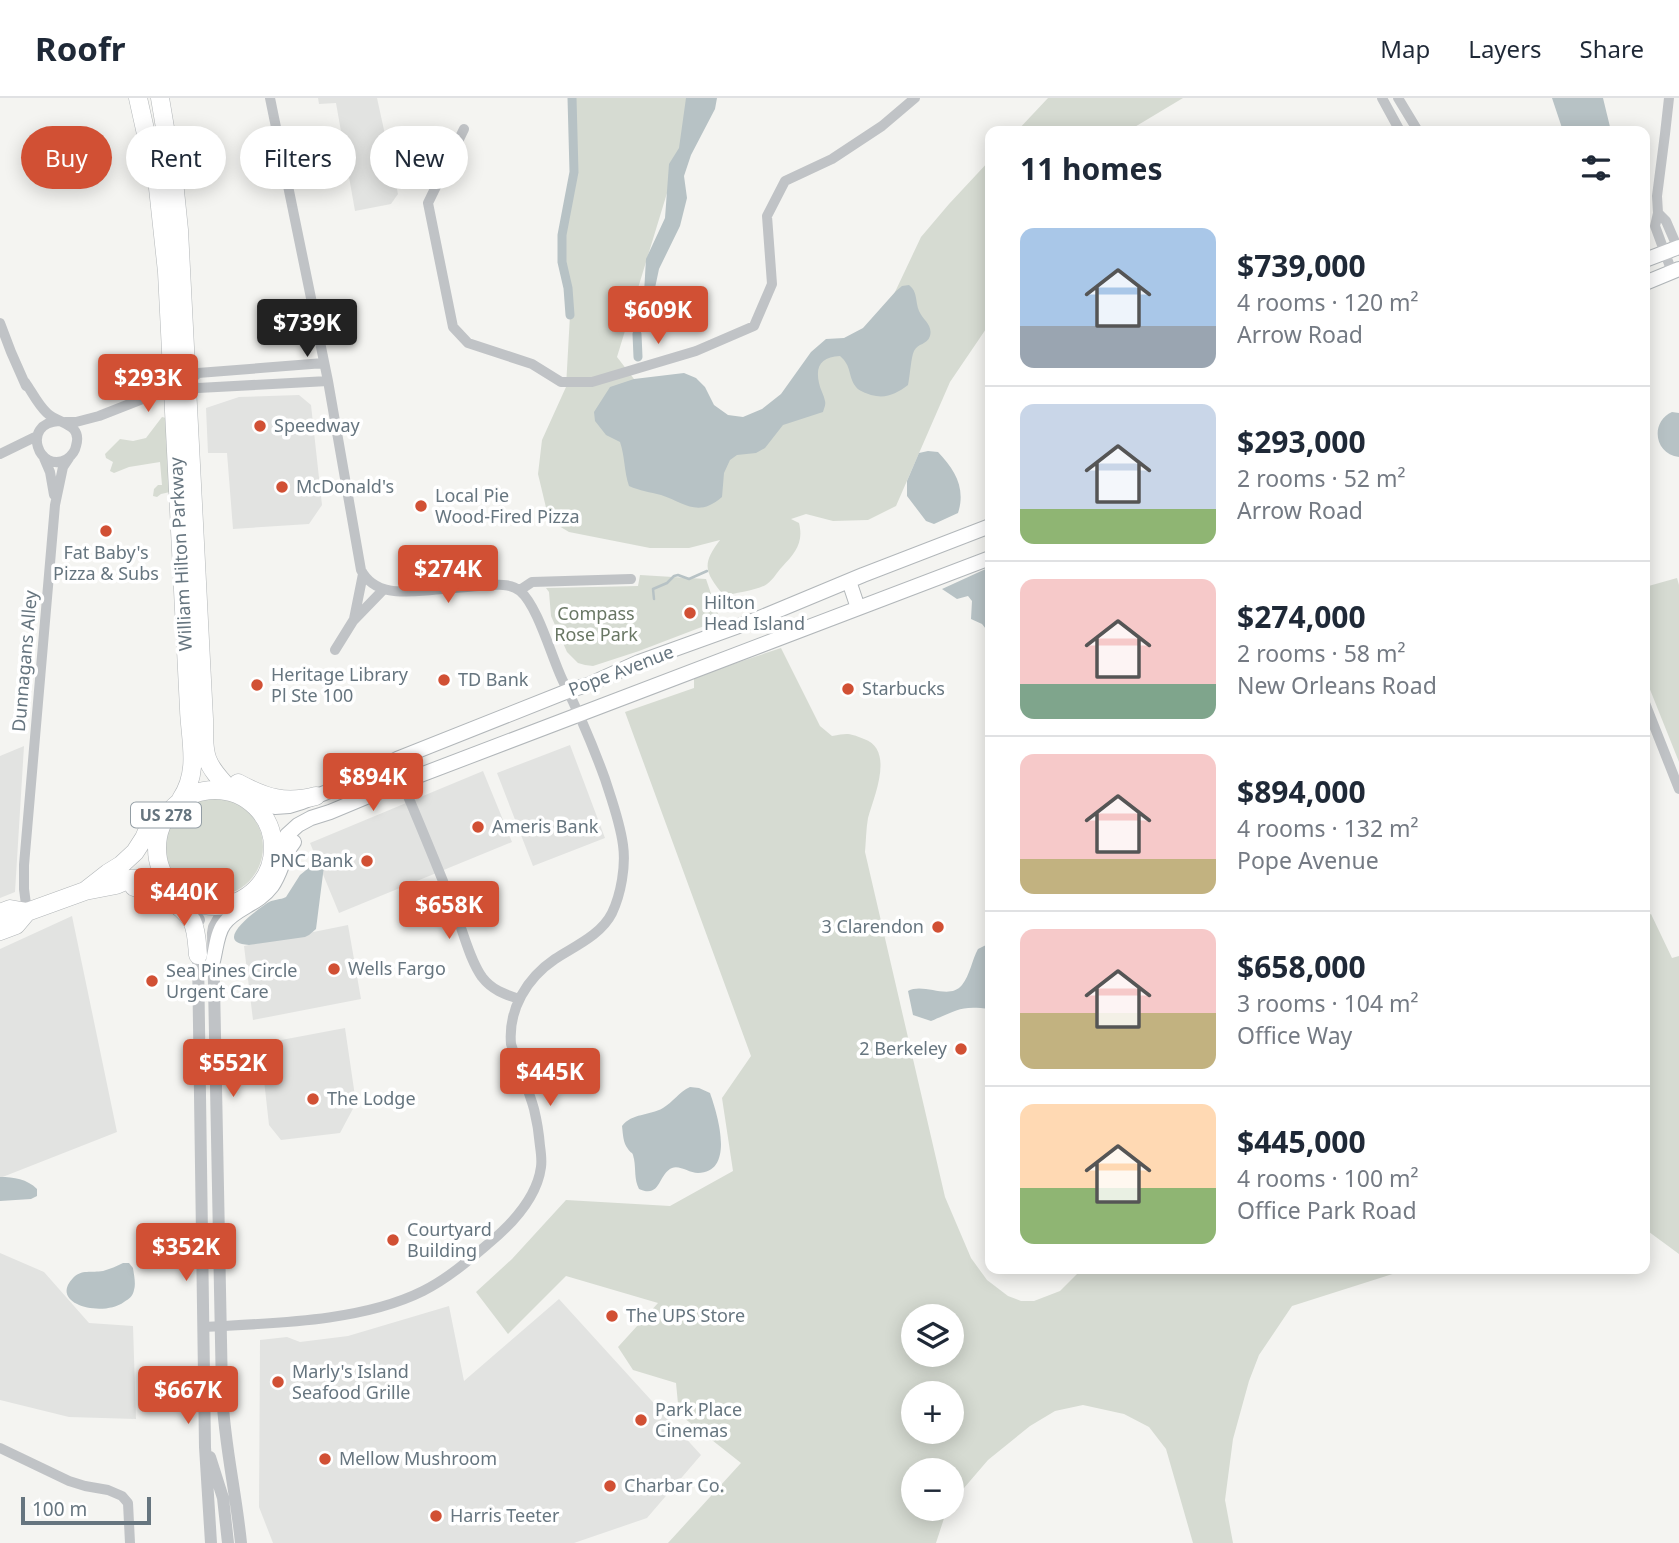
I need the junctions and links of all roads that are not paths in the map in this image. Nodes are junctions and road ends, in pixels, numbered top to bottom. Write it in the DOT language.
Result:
graph roads {
  1 [pos="138,98"];
  2 [pos="160,98"];
  3 [pos="270,98"];
  4 [pos="915,98"];
  5 [pos="1382,98"];
  6 [pos="1398,98"];
  7 [pos="1669,98"];
  8 [pos="1397,126"];
  9 [pos="1415,126"];
  10 [pos="435,189"];
  11 [pos="1675,250"];
  12 [pos="1650,258"];
  13 [pos="1676,271"];
  14 [pos="1650,281"];
  15 [pos="0,323"];
  16 [pos="324,363"];
  17 [pos="328,381"];
  18 [pos="25,382"];
  19 [pos="180,385"];
  20 [pos="99,416"];
  21 [pos="62,422"];
  22 [pos="38,434"];
  23 [pos="76,448"];
  24 [pos="3,453"];
  25 [pos="44,457"];
  26 [pos="69,458"];
  27 [pos="55,505"];
  28 [pos="985,528"];
  29 [pos="985,560"];
  30 [pos="363,574"];
  31 [pos="631,579"];
  32 [pos="849,581"];
  33 [pos="384,589"];
  34 [pos="520,590"];
  35 [pos="858,608"];
  36 [pos="353,621"];
  37 [pos="335,650"];
  38 [pos="568,691"];
  39 [pos="578,714"];
  40 [pos="204,719"];
  41 [pos="1650,720"];
  42 [pos="190,734"];
  43 [pos="402,782"];
  44 [pos="1679,789"];
  45 [pos="231,791"];
  46 [pos="316,796"];
  47 [pos="181,799"];
  48 [pos="251,802"];
  49 [pos="330,812"];
  50 [pos="159,828"];
  51 [pos="272,856"];
  52 [pos="171,887"];
  53 [pos="85,891"];
  54 [pos="187,899"];
  55 [pos="226,905"];
  56 [pos="27,912"];
  57 [pos="0,913"];
  58 [pos="0,930"];
  59 [pos="205,958"];
  60 [pos="519,999"];
  61 [pos="221,1326"];
  62 [pos="204,1327"];
  63 [pos="205,1447"];
  64 [pos="0,1448"];
  65 [pos="130,1543"];
  66 [pos="211,1543"];
  67 [pos="228,1543"];
  68 [pos="241,1543"];
  1 -- 19 [label="highway, William Hilton Parkway"];
  2 -- 19 [label="highway, William Hilton Parkway"];
  3 -- 16 [label="street"];
  4 -- 10 [label="street"];
  5 -- 8 [label="street"];
  6 -- 9 [label="street"];
  7 -- 11 [label="street"];
  11 -- 12 [label="main road"];
  11 -- 13 [label="street"];
  13 -- 14 [label="main road"];
  15 -- 18 [label="street"];
  16 -- 17 [label="street"];
  16 -- 19 [label="street"];
  17 -- 19 [label="street"];
  17 -- 30 [label="street"];
  18 -- 21 [label="street"];
  18 -- 22 [label="street"];
  19 -- 20 [label="street"];
  19 -- 40 [label="highway, William Hilton Parkway"];
  19 -- 42 [label="highway, William Hilton Parkway"];
  20 -- 21 [label="street"];
  20 -- 23 [label="street"];
  21 -- 22 [label="street"];
  21 -- 23 [label="street"];
  22 -- 24 [label="street"];
  22 -- 25 [label="street"];
  23 -- 26 [label="street"];
  24 -- 25 [label="street"];
  25 -- 26 [label="street"];
  25 -- 27 [label="street"];
  26 -- 27 [label="street, Dunnagans Alley"];
  27 -- 56 [label="street, Dunnagans Alley"];
  28 -- 32 [label="main road, Pope Avenue"];
  29 -- 35 [label="main road, Pope Avenue"];
  30 -- 33 [label="street"];
  30 -- 36 [label="street"];
  31 -- 34 [label="street"];
  32 -- 35 [label="main road"];
  32 -- 38 [label="main road, Pope Avenue"];
  33 -- 34 [label="street"];
  33 -- 36 [label="street"];
  34 -- 38 [label="street"];
  35 -- 39 [label="main road, Pope Avenue"];
  36 -- 37 [label="street"];
  38 -- 39 [label="street"];
  38 -- 46 [label="main road, Pope Avenue"];
  39 -- 43 [label="main road, Pope Avenue"];
  39 -- 60 [label="street"];
  40 -- 45 [label="highway, William Hilton Parkway"];
  40 -- 46 [label="highway"];
  41 -- 44 [label="street"];
  42 -- 47 [label="highway, William Hilton Parkway"];
  42 -- 53 [label="highway"];
  43 -- 49 [label="main road, Pope Avenue"];
  43 -- 60 [label="street"];
  45 -- 47 [label="highway, US 278"];
  45 -- 48 [label="highway"];
  46 -- 48 [label="main road, Pope Avenue"];
  47 -- 50 [label="highway, US 278"];
  48 -- 51 [label="highway"];
  49 -- 51 [label="main road, Pope Avenue"];
  49 -- 59 [label="main road"];
  50 -- 52 [label="highway, US 278"];
  50 -- 53 [label="highway, US 278"];
  51 -- 55 [label="highway"];
  52 -- 53 [label="highway, US 278"];
  52 -- 54 [label="highway, US 278"];
  53 -- 56 [label="highway, US 278"];
  53 -- 59 [label="highway"];
  54 -- 55 [label="highway, US 278"];
  54 -- 59 [label="street"];
  55 -- 59 [label="street"];
  56 -- 57 [label="highway, US 278"];
  56 -- 58 [label="highway, US 278"];
  59 -- 61 [label="street"];
  59 -- 62 [label="street"];
  60 -- 61 [label="street"];
  61 -- 62 [label="street"];
  61 -- 68 [label="street"];
  62 -- 63 [label="street"];
  63 -- 66 [label="street"];
  63 -- 67 [label="street"];
  64 -- 65 [label="street"];
}
